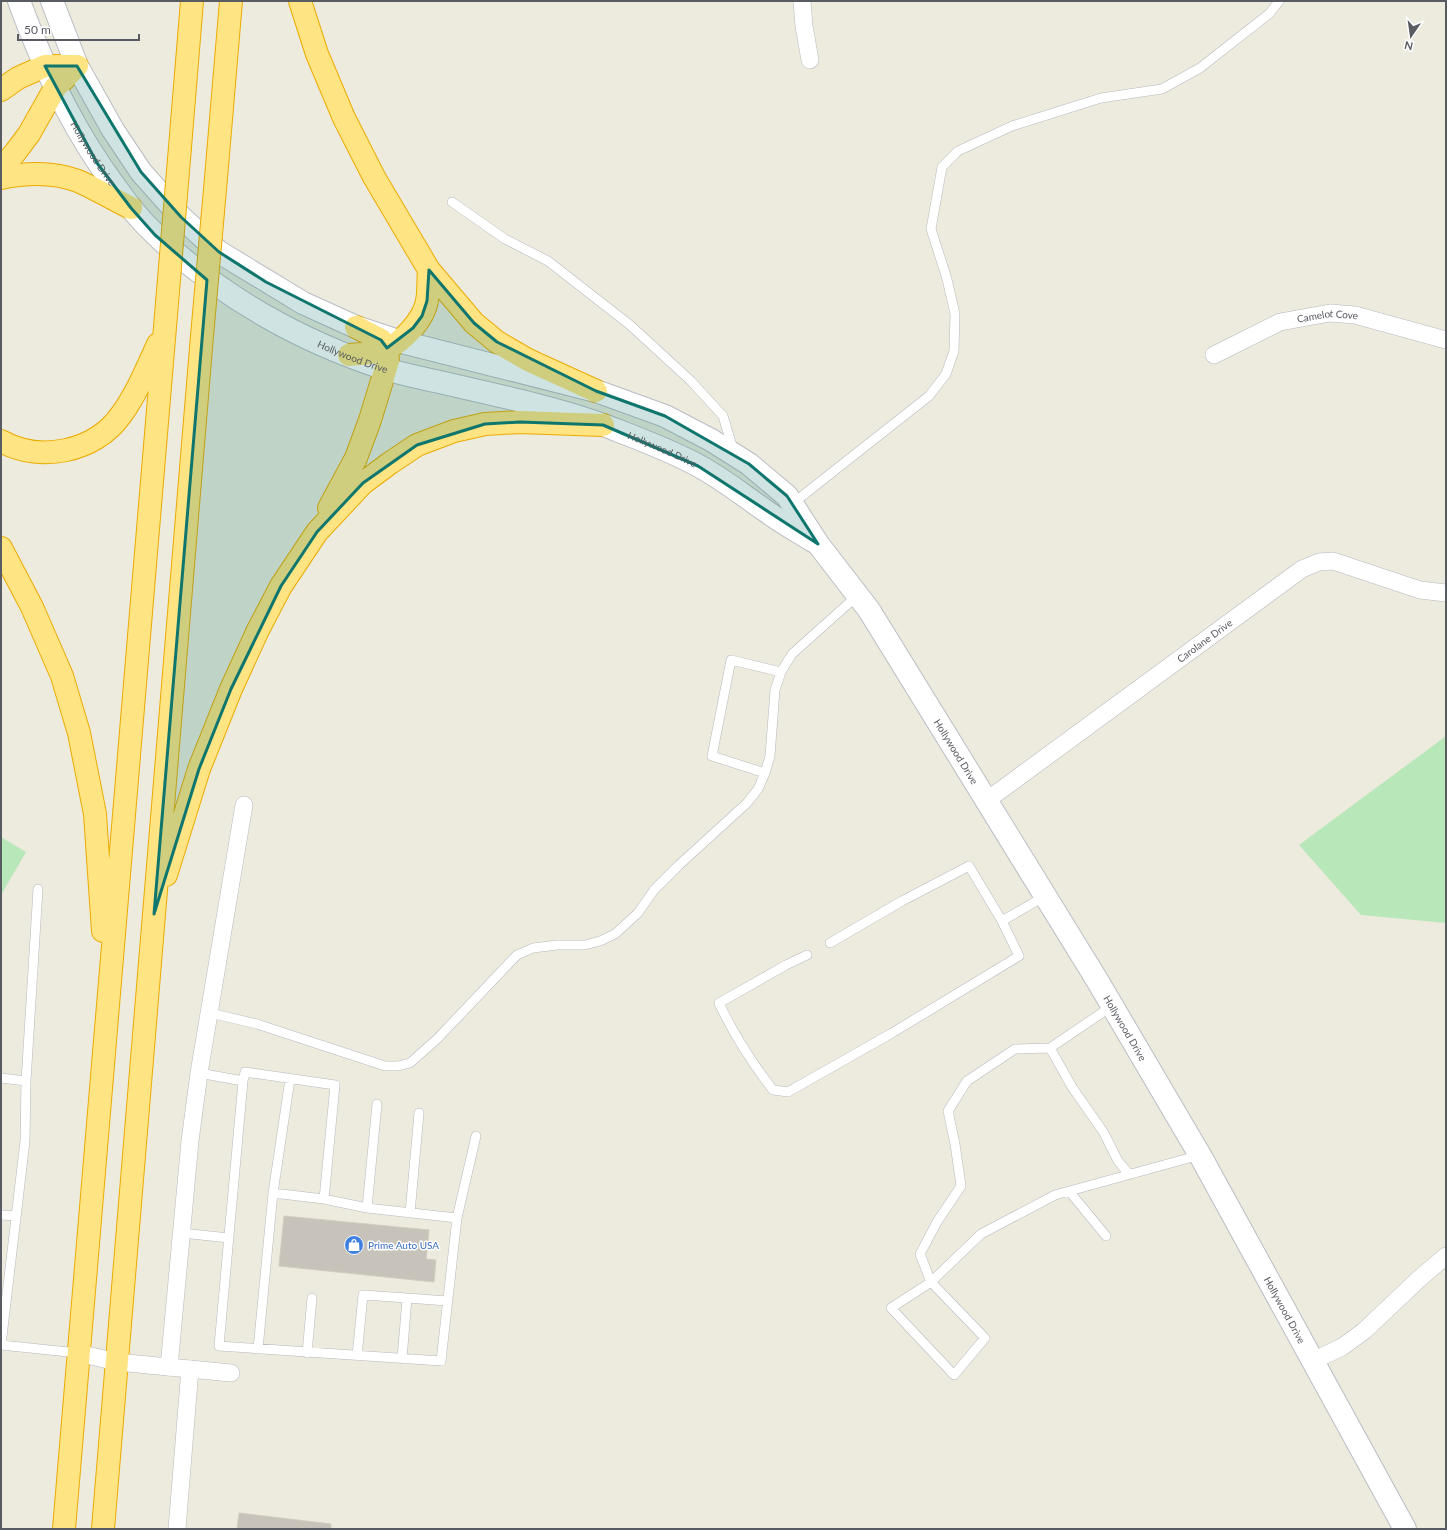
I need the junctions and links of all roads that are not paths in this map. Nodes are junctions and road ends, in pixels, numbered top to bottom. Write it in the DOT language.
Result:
graph roads {
  1 [pos="19,1"];
  2 [pos="52,1"];
  3 [pos="192,1"];
  4 [pos="231,1"];
  5 [pos="300,1"];
  6 [pos="802,1"];
  7 [pos="1279,1"];
  8 [pos="810,60"];
  9 [pos="45,66"];
  10 [pos="77,66"];
  11 [pos="56,88"];
  12 [pos="1,90"];
  13 [pos="1,169"];
  14 [pos="1,178"];
  15 [pos="452,202"];
  16 [pos="131,208"];
  17 [pos="429,270"];
  18 [pos="356,327"];
  19 [pos="164,330"];
  20 [pos="1446,340"];
  21 [pos="390,353"];
  22 [pos="1214,355"];
  23 [pos="596,391"];
  24 [pos="603,425"];
  25 [pos="1,441"];
  26 [pos="734,455"];
  27 [pos="792,504"];
  28 [pos="317,532"];
  29 [pos="818,544"];
  30 [pos="1,548"];
  31 [pos="1446,593"];
  32 [pos="858,595"];
  33 [pos="781,672"];
  34 [pos="766,773"];
  35 [pos="986,801"];
  36 [pos="244,806"];
  37 [pos="38,889"];
  38 [pos="1045,896"];
  39 [pos="154,914"];
  40 [pos="1002,921"];
  41 [pos="830,943"];
  42 [pos="807,955"];
  43 [pos="108,1004"];
  44 [pos="1112,1006"];
  45 [pos="210,1013"];
  46 [pos="1050,1048"];
  47 [pos="198,1073"];
  48 [pos="1,1078"];
  49 [pos="290,1079"];
  50 [pos="244,1081"];
  51 [pos="26,1082"];
  52 [pos="376,1104"];
  53 [pos="419,1113"];
  54 [pos="476,1136"];
  55 [pos="1200,1155"];
  56 [pos="1129,1174"];
  57 [pos="1069,1191"];
  58 [pos="273,1194"];
  59 [pos="324,1199"];
  60 [pos="367,1208"];
  61 [pos="410,1213"];
  62 [pos="1,1215"];
  63 [pos="16,1216"];
  64 [pos="457,1218"];
  65 [pos="182,1233"];
  66 [pos="1106,1236"];
  67 [pos="229,1238"];
  68 [pos="1446,1256"];
  69 [pos="931,1282"];
  70 [pos="312,1298"];
  71 [pos="408,1298"];
  72 [pos="448,1301"];
  73 [pos="1,1345"];
  74 [pos="258,1349"];
  75 [pos="78,1353"];
  76 [pos="307,1353"];
  77 [pos="357,1356"];
  78 [pos="402,1359"];
  79 [pos="1313,1361"];
  80 [pos="117,1362"];
  81 [pos="169,1367"];
  82 [pos="190,1369"];
  83 [pos="231,1372"];
  84 [pos="64,1529"];
  85 [pos="103,1529"];
  86 [pos="177,1529"];
  87 [pos="1405,1529"];
  1 -- 9 [label="main road, Hollywood Drive"];
  2 -- 10 [label="main road"];
  3 -- 19 [label="highway, bridge"];
  4 -- 39 [label="highway, bridge"];
  5 -- 17 [label="highway"];
  6 -- 8 [label="street"];
  7 -- 27 [label="lane"];
  9 -- 10 [label="highway"];
  9 -- 11 [label="main road, Hollywood Drive"];
  9 -- 12 [label="highway"];
  10 -- 11 [label="highway"];
  10 -- 18 [label="main road"];
  11 -- 13 [label="highway"];
  11 -- 16 [label="main road, Hollywood Drive"];
  14 -- 16 [label="highway"];
  15 -- 26 [label="lane"];
  16 -- 21 [label="main road, Hollywood Drive"];
  17 -- 21 [label="highway"];
  17 -- 23 [label="highway"];
  18 -- 21 [label="highway"];
  19 -- 25 [label="highway"];
  19 -- 43 [label="highway"];
  20 -- 22 [label="street, Camelot Cove"];
  21 -- 23 [label="main road, Hollywood Drive"];
  21 -- 24 [label="main road, Hollywood Drive"];
  21 -- 28 [label="highway"];
  23 -- 26 [label="main road, Hollywood Drive"];
  24 -- 28 [label="highway"];
  24 -- 29 [label="main road, Hollywood Drive"];
  26 -- 27 [label="main road, Hollywood Drive"];
  27 -- 29 [label="main road, Hollywood Drive"];
  28 -- 39 [label="highway"];
  29 -- 32 [label="main road, Hollywood Drive"];
  30 -- 43 [label="highway"];
  31 -- 35 [label="street, Carolane Drive"];
  32 -- 33 [label="lane"];
  32 -- 35 [label="main road, Hollywood Drive"];
  33 -- 34 [label="lane"];
  33 -- 34 [label="lane"];
  34 -- 45 [label="lane"];
  35 -- 38 [label="main road, Hollywood Drive"];
  36 -- 45 [label="street"];
  37 -- 51 [label="lane"];
  38 -- 40 [label="lane"];
  38 -- 44 [label="main road, Hollywood Drive"];
  39 -- 80 [label="highway"];
  40 -- 41 [label="lane"];
  40 -- 42 [label="lane"];
  43 -- 75 [label="highway"];
  44 -- 46 [label="lane"];
  44 -- 55 [label="main road, Hollywood Drive"];
  45 -- 47 [label="street"];
  46 -- 56 [label="lane"];
  46 -- 69 [label="lane"];
  47 -- 50 [label="lane"];
  47 -- 65 [label="street"];
  48 -- 51 [label="lane"];
  49 -- 50 [label="lane"];
  49 -- 58 [label="lane"];
  49 -- 59 [label="lane"];
  50 -- 67 [label="lane"];
  51 -- 63 [label="lane"];
  52 -- 60 [label="lane"];
  53 -- 61 [label="lane"];
  54 -- 64 [label="lane"];
  55 -- 56 [label="lane"];
  55 -- 79 [label="main road, Hollywood Drive"];
  56 -- 57 [label="lane"];
  57 -- 66 [label="lane"];
  57 -- 69 [label="lane"];
  58 -- 59 [label="lane"];
  58 -- 74 [label="lane"];
  59 -- 60 [label="lane"];
  60 -- 61 [label="lane"];
  61 -- 64 [label="lane"];
  62 -- 63 [label="lane"];
  63 -- 73 [label="lane"];
  64 -- 72 [label="lane"];
  65 -- 67 [label="lane"];
  65 -- 81 [label="street"];
  67 -- 74 [label="lane"];
  68 -- 79 [label="street"];
  69 -- 69 [label="lane"];
  70 -- 76 [label="lane"];
  71 -- 72 [label="lane"];
  71 -- 77 [label="lane"];
  71 -- 78 [label="lane"];
  72 -- 78 [label="lane"];
  73 -- 75 [label="lane"];
  74 -- 76 [label="lane"];
  75 -- 80 [label="street"];
  75 -- 84 [label="highway"];
  76 -- 77 [label="lane"];
  77 -- 78 [label="lane"];
  79 -- 87 [label="main road, Hollywood Drive"];
  80 -- 81 [label="street"];
  80 -- 85 [label="highway"];
  81 -- 82 [label="street"];
  82 -- 83 [label="street"];
  82 -- 86 [label="street"];
}
